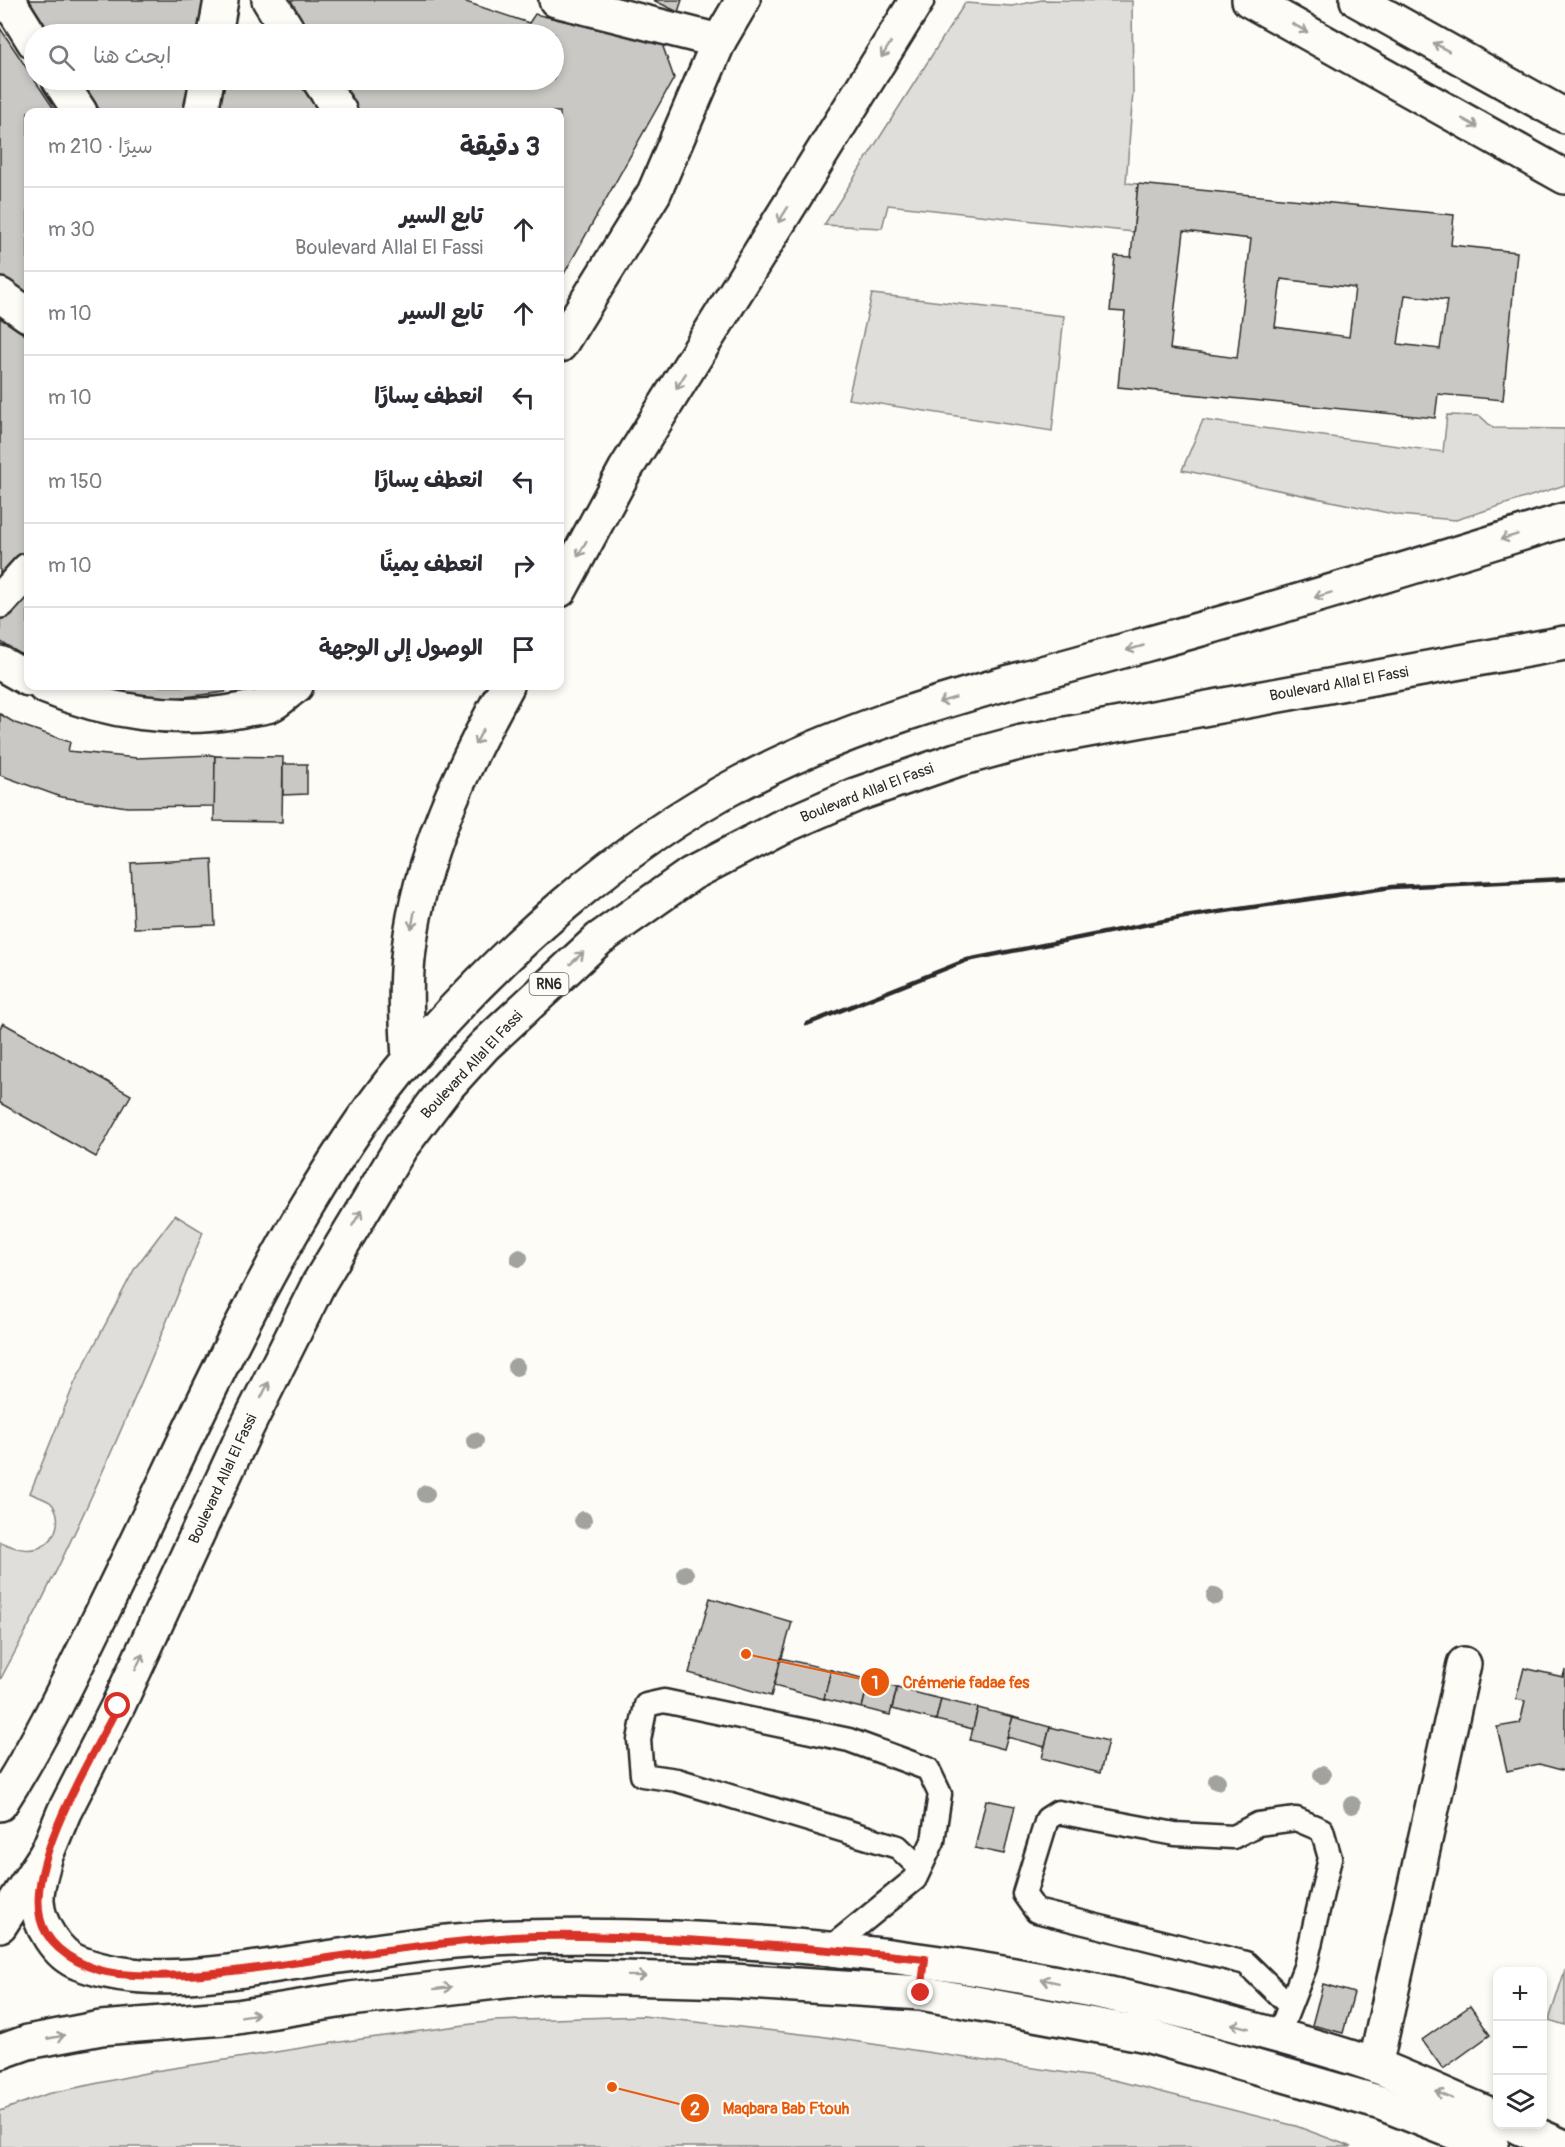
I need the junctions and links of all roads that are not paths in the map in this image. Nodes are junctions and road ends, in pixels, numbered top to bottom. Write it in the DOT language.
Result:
graph roads {
  1 [pos="8,0"];
  2 [pos="222,0"];
  3 [pos="269,0"];
  4 [pos="556,0"];
  5 [pos="743,0"];
  6 [pos="917,0"];
  7 [pos="1249,0"];
  8 [pos="1358,0"];
  9 [pos="217,24"];
  10 [pos="284,24"];
  11 [pos="24,26"];
  12 [pos="719,41"];
  13 [pos="66,90"];
  14 [pos="205,90"];
  15 [pos="326,90"];
  16 [pos="77,108"];
  17 [pos="202,108"];
  18 [pos="337,108"];
  19 [pos="1565,116"];
  20 [pos="1565,177"];
  21 [pos="0,295"];
  22 [pos="24,312"];
  23 [pos="564,339"];
  24 [pos="1565,520"];
  25 [pos="24,574"];
  26 [pos="564,583"];
  27 [pos="0,601"];
  28 [pos="1565,643"];
  29 [pos="0,663"];
  30 [pos="24,677"];
  31 [pos="54,690"];
  32 [pos="283,690"];
  33 [pos="505,690"];
  34 [pos="267,695"];
  35 [pos="409,1059"];
  36 [pos="1464,1664"];
  37 [pos="0,1804"];
  38 [pos="46,1853"];
  39 [pos="920,1868"];
  40 [pos="0,1925"];
  41 [pos="829,1949"];
  42 [pos="925,1959"];
  43 [pos="921,1993"];
  44 [pos="1288,2005"];
  45 [pos="1278,2036"];
  46 [pos="0,2052"];
  47 [pos="1375,2066"];
  48 [pos="1269,2069"];
  49 [pos="1493,2116"];
  50 [pos="1523,2129"];
  51 [pos="1492,2147"];
  52 [pos="1564,2147"];
  1 -- 11 [label="street"];
  2 -- 9 [label="street"];
  3 -- 10 [label="street"];
  4 -- 12 [label="street"];
  5 -- 12 [label="street"];
  6 -- 26 [label="street, one-way"];
  7 -- 20 [label="street, one-way"];
  19 -- 8 [label="street, one-way"];
  12 -- 23 [label="street"];
  13 -- 16 [label="street"];
  14 -- 17 [label="street"];
  15 -- 18 [label="street"];
  21 -- 22 [label="street"];
  24 -- 35 [label="street, one-way"];
  25 -- 27 [label="street"];
  38 -- 28 [label="street, Boulevard Allal El Fassi / RN6, one-way"];
  29 -- 30 [label="street"];
  31 -- 34 [label="street"];
  32 -- 34 [label="street"];
  33 -- 35 [label="street, one-way"];
  35 -- 37 [label="street"];
  36 -- 47 [label="street"];
  38 -- 40 [label="street, Boulevard Allal El Fassi / RN6"];
  38 -- 41 [label="street"];
  39 -- 39 [label="lane"];
  39 -- 41 [label="lane"];
  41 -- 42 [label="street"];
  42 -- 43 [label="street"];
  45 -- 42 [label="street, one-way"];
  46 -- 43 [label="street, one-way"];
  43 -- 48 [label="street"];
  44 -- 44 [label="lane"];
  44 -- 45 [label="lane"];
  45 -- 47 [label="street"];
  45 -- 48 [label="street"];
  49 -- 47 [label="street, one-way"];
  48 -- 51 [label="street"];
  50 -- 52 [label="street"];
}
